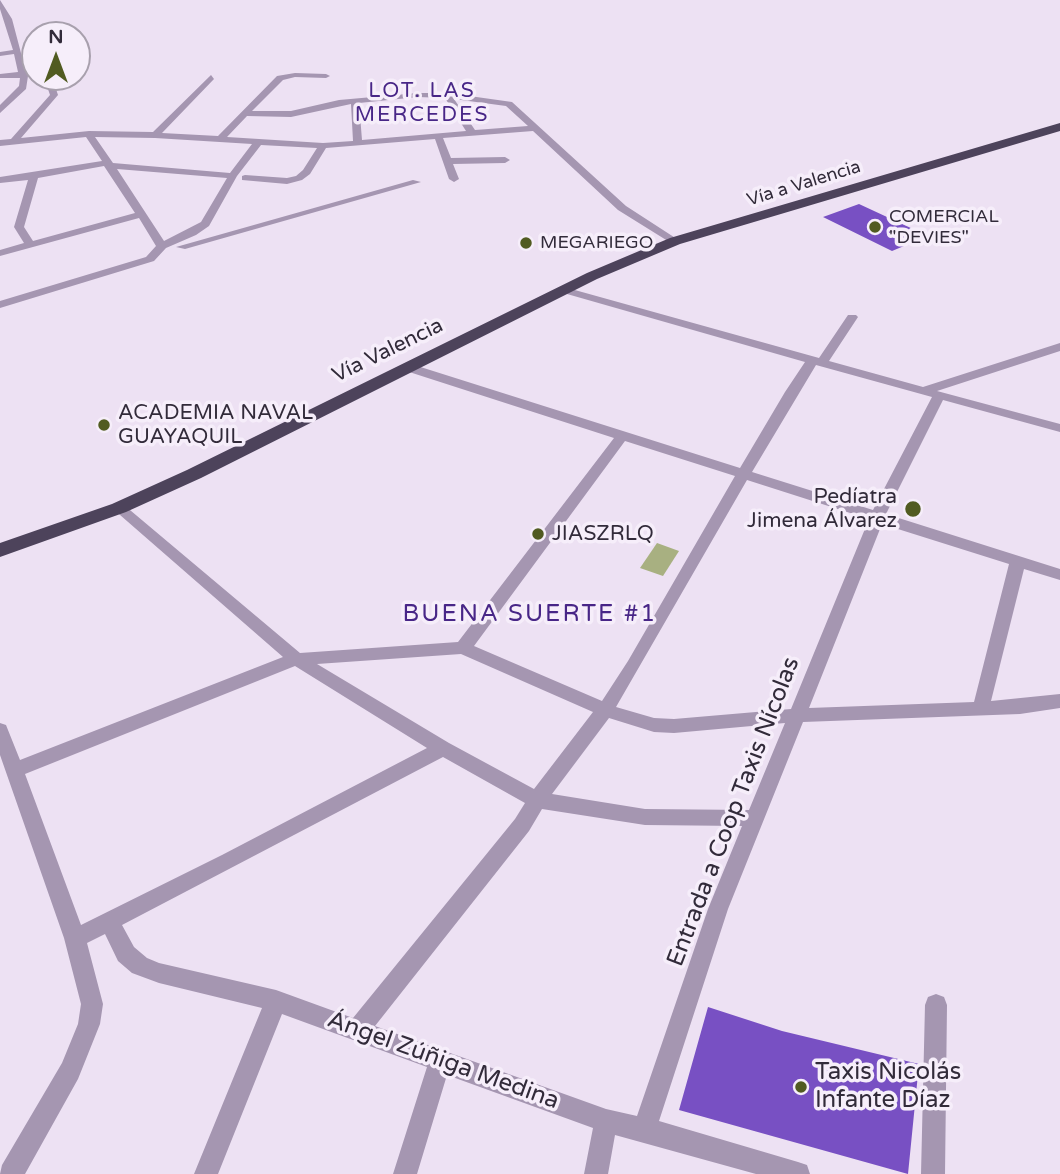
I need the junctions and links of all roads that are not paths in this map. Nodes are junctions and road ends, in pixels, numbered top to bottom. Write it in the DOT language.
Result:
graph roads {
  1 [pos="0,2"];
  2 [pos="4,19"];
  3 [pos="12,33"];
  4 [pos="0,35"];
  5 [pos="18,51"];
  6 [pos="0,54"];
  7 [pos="21,65"];
  8 [pos="21,74"];
  9 [pos="0,76"];
  10 [pos="326,76"];
  11 [pos="211,77"];
  12 [pos="21,87"];
  13 [pos="21,89"];
  14 [pos="53,91"];
  15 [pos="0,92"];
  16 [pos="448,96"];
  17 [pos="355,102"];
  18 [pos="0,110"];
  19 [pos="245,113"];
  20 [pos="1060,127"];
  21 [pos="537,128"];
  22 [pos="472,133"];
  23 [pos="89,134"];
  24 [pos="155,135"];
  25 [pos="438,136"];
  26 [pos="221,138"];
  27 [pos="13,142"];
  28 [pos="258,142"];
  29 [pos="0,143"];
  30 [pos="358,143"];
  31 [pos="323,146"];
  32 [pos="505,160"];
  33 [pos="447,161"];
  34 [pos="107,165"];
  35 [pos="34,176"];
  36 [pos="233,176"];
  37 [pos="245,178"];
  38 [pos="454,179"];
  39 [pos="0,180"];
  40 [pos="416,181"];
  41 [pos="142,214"];
  42 [pos="205,223"];
  43 [pos="676,241"];
  44 [pos="190,244"];
  45 [pos="31,245"];
  46 [pos="160,250"];
  47 [pos="0,253"];
  48 [pos="564,290"];
  49 [pos="0,305"];
  50 [pos="852,317"];
  51 [pos="1060,348"];
  52 [pos="818,362"];
  53 [pos="407,367"];
  54 [pos="923,391"];
  55 [pos="939,396"];
  56 [pos="1060,428"];
  57 [pos="623,435"];
  58 [pos="746,474"];
  59 [pos="119,508"];
  60 [pos="878,516"];
  61 [pos="0,550"];
  62 [pos="1018,561"];
  63 [pos="1060,575"];
  64 [pos="463,648"];
  65 [pos="296,659"];
  66 [pos="1060,701"];
  67 [pos="981,708"];
  68 [pos="605,710"];
  69 [pos="797,715"];
  70 [pos="0,730"];
  71 [pos="443,748"];
  72 [pos="14,770"];
  73 [pos="537,800"];
  74 [pos="755,818"];
  75 [pos="109,921"];
  76 [pos="75,938"];
  77 [pos="276,1000"];
  78 [pos="936,1004"];
  79 [pos="359,1029"];
  80 [pos="440,1061"];
  81 [pos="606,1121"];
  82 [pos="643,1129"];
  83 [pos="11,1174"];
  84 [pos="206,1174"];
  85 [pos="405,1174"];
  86 [pos="596,1174"];
  87 [pos="798,1174"];
  88 [pos="933,1174"];
  1 -- 2 [label="street"];
  2 -- 3 [label="street"];
  3 -- 4 [label="street"];
  3 -- 5 [label="street"];
  5 -- 6 [label="street"];
  5 -- 7 [label="street"];
  8 -- 9 [label="street"];
  10 -- 19 [label="street"];
  11 -- 24 [label="street"];
  12 -- 15 [label="street"];
  13 -- 18 [label="street"];
  14 -- 27 [label="street"];
  16 -- 17 [label="street"];
  16 -- 21 [label="street"];
  16 -- 22 [label="street"];
  17 -- 19 [label="street"];
  17 -- 30 [label="street"];
  19 -- 26 [label="street"];
  20 -- 43 [label="highway, Vía a Valencia"];
  21 -- 22 [label="street"];
  21 -- 43 [label="street"];
  22 -- 25 [label="street"];
  23 -- 24 [label="street"];
  23 -- 27 [label="street"];
  23 -- 34 [label="street"];
  24 -- 26 [label="street"];
  25 -- 30 [label="street"];
  25 -- 33 [label="street"];
  26 -- 28 [label="street"];
  27 -- 29 [label="street"];
  28 -- 31 [label="street"];
  28 -- 36 [label="street"];
  30 -- 31 [label="street"];
  31 -- 37 [label="street"];
  32 -- 33 [label="street"];
  33 -- 38 [label="street"];
  34 -- 35 [label="street"];
  34 -- 36 [label="street"];
  34 -- 41 [label="street"];
  35 -- 39 [label="street"];
  35 -- 45 [label="street"];
  36 -- 42 [label="street"];
  40 -- 44 [label="street"];
  41 -- 45 [label="street"];
  41 -- 46 [label="street"];
  42 -- 44 [label="street"];
  42 -- 46 [label="street"];
  43 -- 48 [label="highway, Vía a Valencia"];
  44 -- 46 [label="street"];
  45 -- 47 [label="street"];
  46 -- 49 [label="street"];
  48 -- 52 [label="street"];
  48 -- 53 [label="highway, Vía Valencia"];
  50 -- 52 [label="street"];
  51 -- 54 [label="street"];
  52 -- 54 [label="street"];
  52 -- 58 [label="street"];
  53 -- 57 [label="street"];
  53 -- 59 [label="highway, Vía Valencia"];
  54 -- 55 [label="street"];
  55 -- 56 [label="street"];
  55 -- 60 [label="street, Entrada a Coop Taxis Nícolas"];
  57 -- 58 [label="street"];
  57 -- 64 [label="street"];
  58 -- 60 [label="street"];
  58 -- 68 [label="street"];
  59 -- 61 [label="highway, Vía Valencia"];
  59 -- 65 [label="street"];
  60 -- 62 [label="street"];
  60 -- 69 [label="street, Entrada a Coop Taxis Nícolas"];
  62 -- 63 [label="street"];
  62 -- 67 [label="street"];
  64 -- 65 [label="street"];
  64 -- 68 [label="street"];
  65 -- 71 [label="street"];
  65 -- 72 [label="street"];
  66 -- 67 [label="street"];
  67 -- 69 [label="street"];
  68 -- 69 [label="street"];
  68 -- 73 [label="street"];
  69 -- 74 [label="street, Entrada a Coop Taxis Nícolas"];
  70 -- 72 [label="street"];
  71 -- 73 [label="street"];
  71 -- 75 [label="street"];
  72 -- 76 [label="street"];
  73 -- 74 [label="street"];
  73 -- 79 [label="street"];
  74 -- 82 [label="street, Entrada a Coop Taxis Nícolas"];
  75 -- 76 [label="street"];
  75 -- 77 [label="street, Ángel Zúñiga Medina"];
  76 -- 83 [label="street"];
  77 -- 79 [label="street, Ángel Zúñiga Medina"];
  77 -- 84 [label="street"];
  78 -- 88 [label="street"];
  79 -- 80 [label="street, Ángel Zúñiga Medina"];
  80 -- 81 [label="street, Ángel Zúñiga Medina"];
  80 -- 85 [label="street"];
  81 -- 82 [label="street, Ángel Zúñiga Medina"];
  81 -- 86 [label="street"];
  82 -- 87 [label="street, Ángel Zúñiga Medina"];
}
